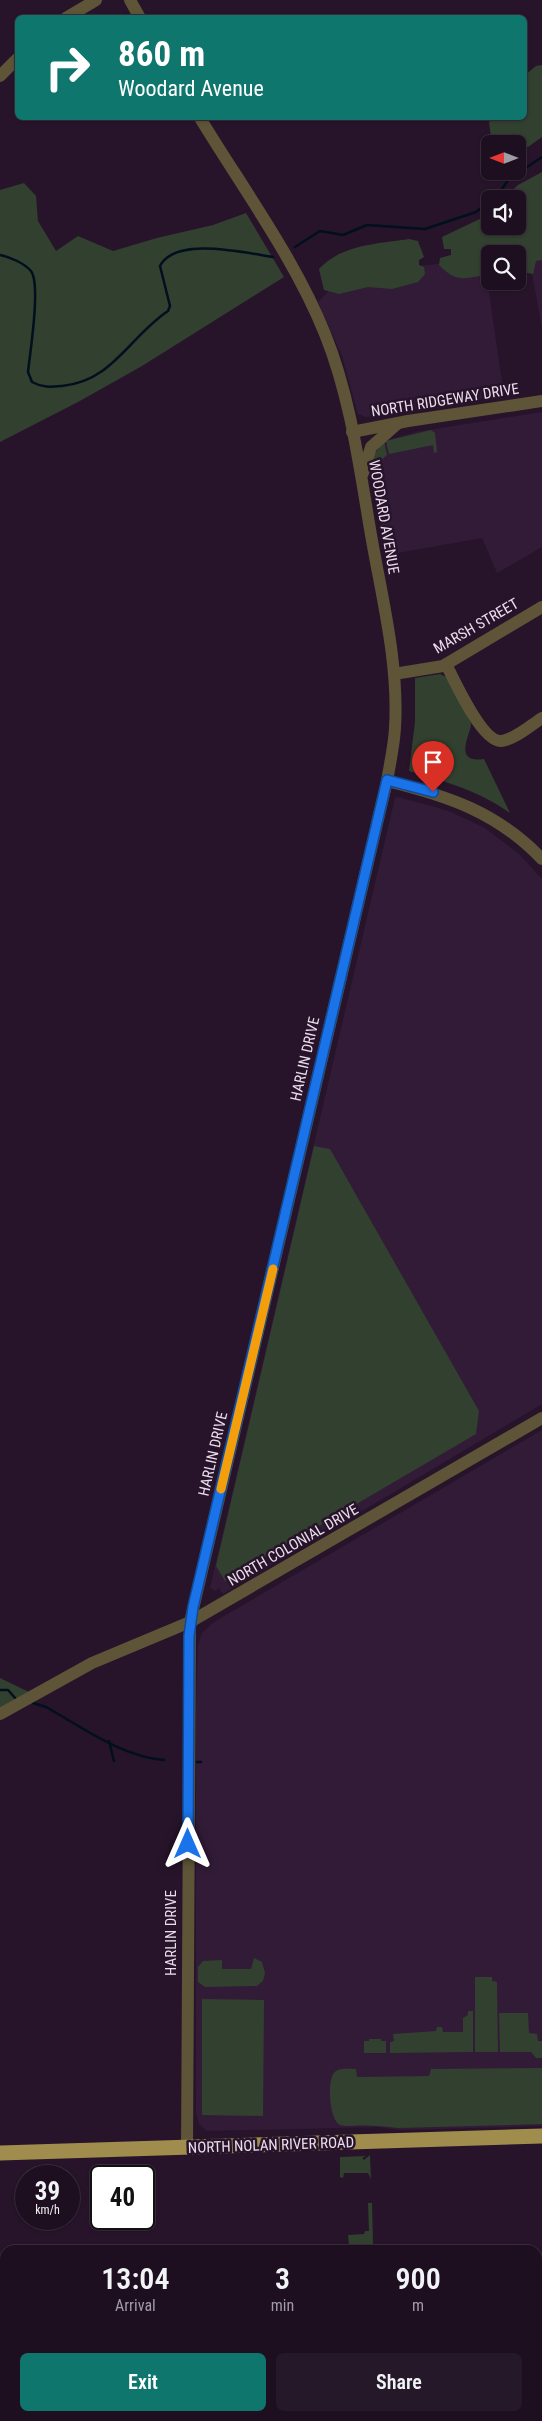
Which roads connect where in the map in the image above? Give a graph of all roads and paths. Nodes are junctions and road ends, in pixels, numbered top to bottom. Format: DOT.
graph roads {
  1 [pos="96,0"];
  2 [pos="130,0"];
  3 [pos="71,15"];
  4 [pos="138,15"];
  5 [pos="15,61"];
  6 [pos="0,76"];
  7 [pos="201,120"];
  8 [pos="542,401"];
  9 [pos="400,422"];
  10 [pos="352,432"];
  11 [pos="362,480"];
  12 [pos="542,607"];
  13 [pos="446,664"];
  14 [pos="394,674"];
  15 [pos="542,718"];
  16 [pos="387,780"];
  17 [pos="540,851"];
  18 [pos="542,1418"];
  19 [pos="190,1622"];
  20 [pos="0,1714"];
  21 [pos="542,2136"];
  22 [pos="187,2148"];
  23 [pos="0,2153"];
  1 -- 3 [label="street"];
  2 -- 4 [label="street"];
  5 -- 6 [label="street"];
  7 -- 10 [label="street, WOODARD AVENUE"];
  8 -- 9 [label="street, NORTH RIDGEWAY DRIVE"];
  9 -- 10 [label="street, NORTH RIDGEWAY DRIVE"];
  9 -- 11 [label="street"];
  10 -- 11 [label="street, WOODARD AVENUE"];
  11 -- 14 [label="street, WOODARD AVENUE"];
  12 -- 13 [label="street, MARSH STREET"];
  13 -- 14 [label="street, MARSH STREET"];
  13 -- 15 [label="street"];
  14 -- 16 [label="street, WOODARD AVENUE"];
  16 -- 17 [label="street"];
  16 -- 19 [label="street, HARLIN DRIVE"];
  18 -- 19 [label="street, NORTH COLONIAL DRIVE"];
  19 -- 20 [label="street, NORTH COLONIAL DRIVE"];
  19 -- 22 [label="street, HARLIN DRIVE"];
  21 -- 22 [label="main road, NORTH NOLAN RIVER ROAD"];
  22 -- 23 [label="main road, NORTH NOLAN RIVER ROAD"];
}
